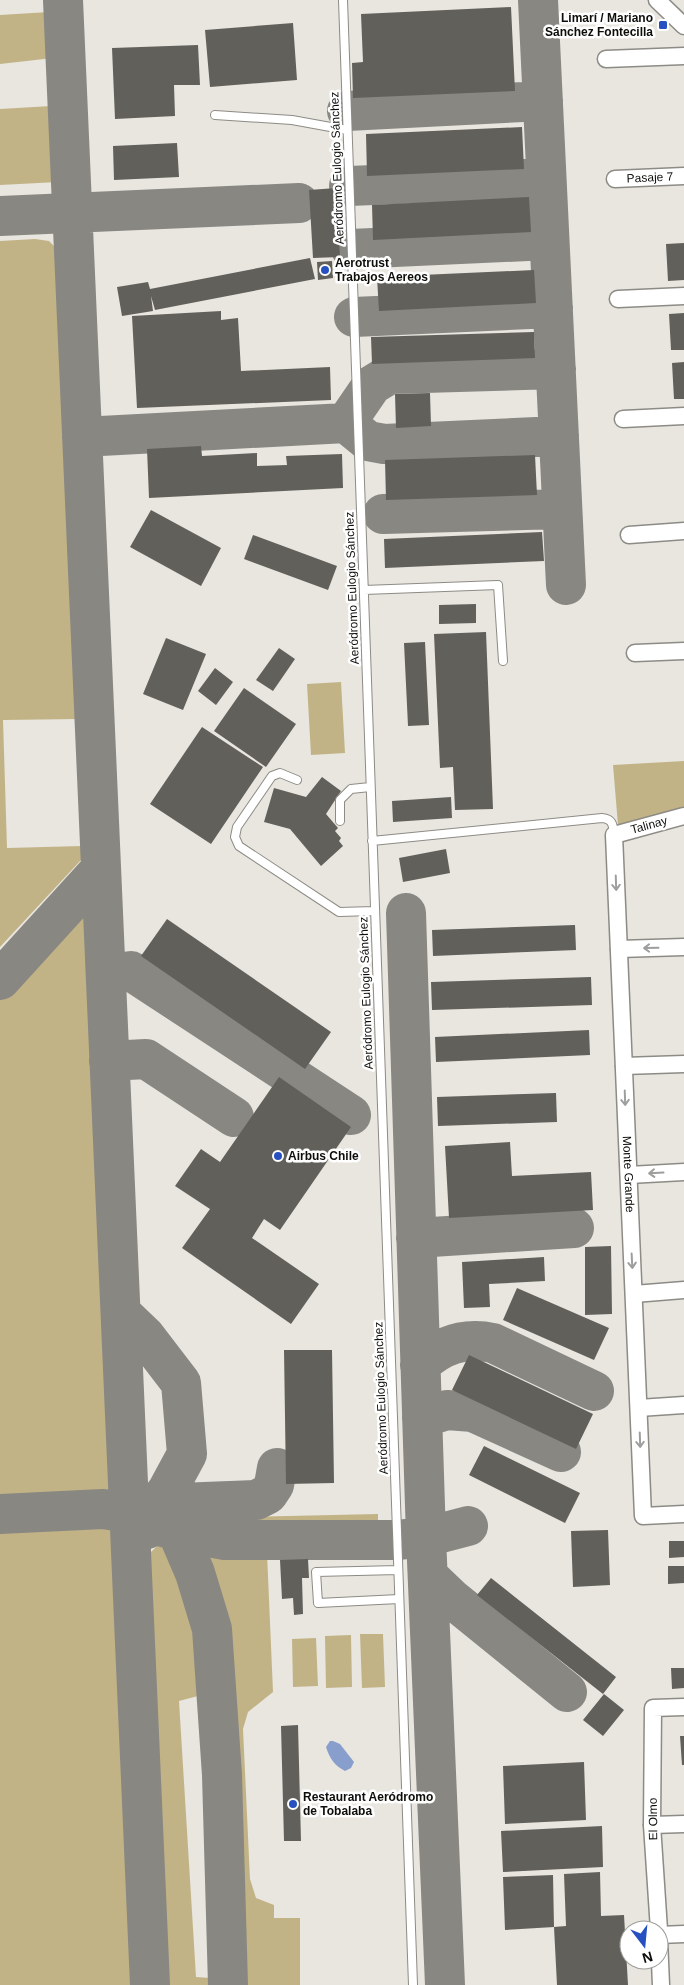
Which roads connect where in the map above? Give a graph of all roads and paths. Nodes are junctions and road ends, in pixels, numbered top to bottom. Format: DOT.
graph roads {
  1 [pos="343,0"];
  2 [pos="657,0"];
  3 [pos="684,26"];
  4 [pos="684,56"];
  5 [pos="606,59"];
  6 [pos="215,115"];
  7 [pos="347,130"];
  8 [pos="684,176"];
  9 [pos="615,179"];
  10 [pos="684,296"];
  11 [pos="618,299"];
  12 [pos="684,416"];
  13 [pos="623,418"];
  14 [pos="684,531"];
  15 [pos="629,535"];
  16 [pos="364,590"];
  17 [pos="684,651"];
  18 [pos="635,653"];
  19 [pos="503,662"];
  20 [pos="297,780"];
  21 [pos="370,787"];
  22 [pos="684,816"];
  23 [pos="340,821"];
  24 [pos="614,835"];
  25 [pos="372,841"];
  26 [pos="374,911"];
  27 [pos="684,947"];
  28 [pos="619,949"];
  29 [pos="684,1064"];
  30 [pos="624,1066"];
  31 [pos="684,1172"];
  32 [pos="629,1175"];
  33 [pos="684,1290"];
  34 [pos="634,1294"];
  35 [pos="684,1405"];
  36 [pos="639,1408"];
  37 [pos="684,1514"];
  38 [pos="398,1570"];
  39 [pos="399,1599"];
  40 [pos="684,1707"];
  41 [pos="684,1824"];
  42 [pos="652,1825"];
  43 [pos="657,1920"];
  44 [pos="684,1934"];
  45 [pos="669,1935"];
  46 [pos="660,1970"];
  47 [pos="412,1985"];
  48 [pos="661,1985"];
  1 -- 7 [label="lane, Aeródromo Eulogio Sánchez"];
  2 -- 3 [label="street"];
  4 -- 5 [label="street"];
  6 -- 7 [label="lane"];
  7 -- 16 [label="lane, Aeródromo Eulogio Sánchez"];
  8 -- 9 [label="street, Pasaje 7"];
  10 -- 11 [label="street"];
  12 -- 13 [label="street"];
  14 -- 15 [label="street"];
  16 -- 19 [label="lane"];
  16 -- 21 [label="lane, Aeródromo Eulogio Sánchez"];
  17 -- 18 [label="street"];
  20 -- 26 [label="lane"];
  21 -- 23 [label="lane"];
  21 -- 25 [label="lane, Aeródromo Eulogio Sánchez"];
  22 -- 24 [label="street, Talinay"];
  24 -- 25 [label="lane"];
  24 -- 28 [label="street, Monte Grande, one-way"];
  25 -- 26 [label="lane, Aeródromo Eulogio Sánchez"];
  26 -- 38 [label="lane, Aeródromo Eulogio Sánchez"];
  27 -- 28 [label="street, one-way"];
  28 -- 30 [label="street, Monte Grande"];
  29 -- 30 [label="street"];
  30 -- 32 [label="street, Monte Grande, one-way"];
  31 -- 32 [label="street, one-way"];
  32 -- 34 [label="street, Monte Grande, one-way"];
  33 -- 34 [label="street"];
  34 -- 36 [label="street, Monte Grande"];
  35 -- 36 [label="street"];
  36 -- 37 [label="street, Monte Grande, one-way"];
  38 -- 39 [label="lane, Aeródromo Eulogio Sánchez"];
  38 -- 39 [label="lane"];
  39 -- 47 [label="lane, Aeródromo Eulogio Sánchez"];
  40 -- 42 [label="street, El Olmo"];
  41 -- 42 [label="street"];
  42 -- 43 [label="street, El Olmo"];
  44 -- 45 [label="street"];
  46 -- 48 [label="street"];
}
